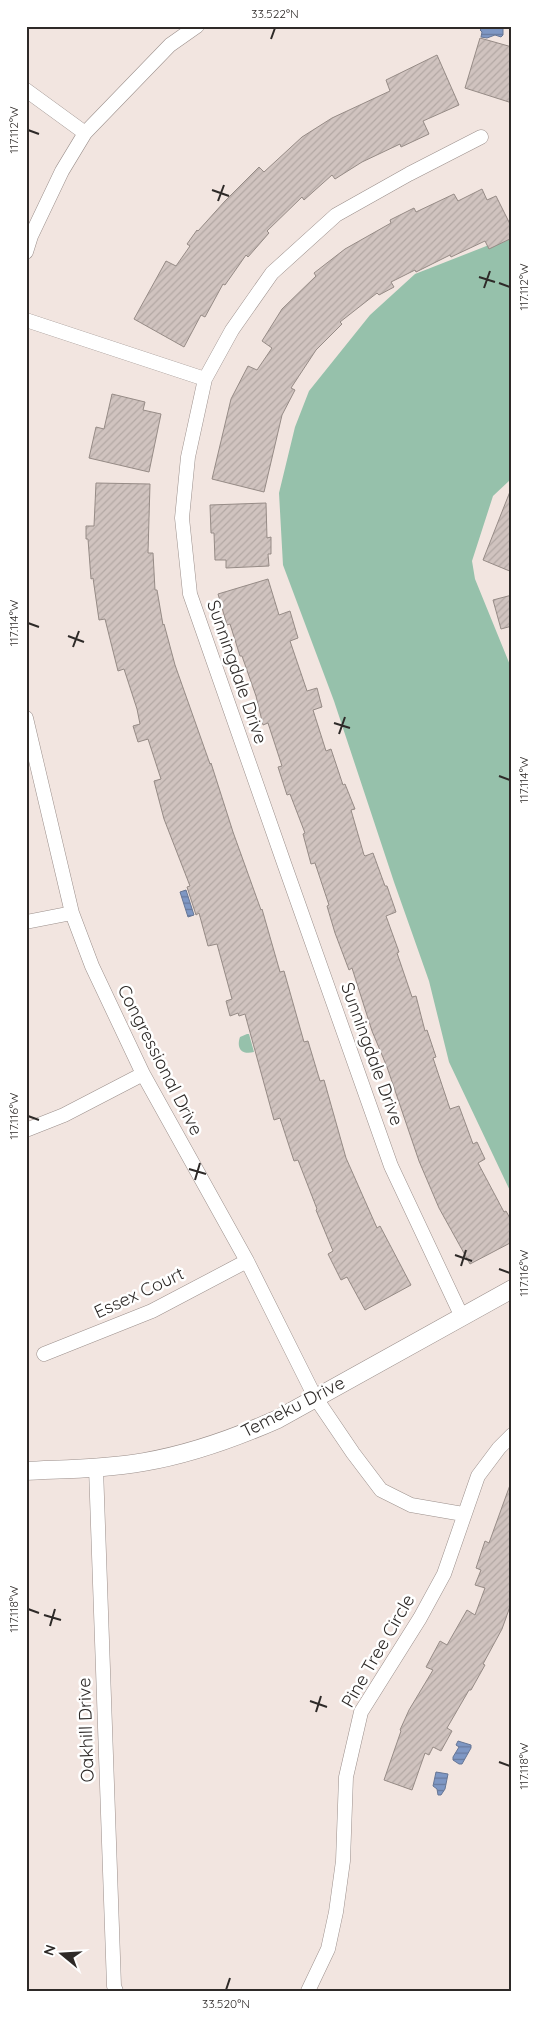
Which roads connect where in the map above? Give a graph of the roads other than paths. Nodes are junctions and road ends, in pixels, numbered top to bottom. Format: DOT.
graph roads {
  1 [pos="197,26"];
  2 [pos="26,90"];
  3 [pos="85,133"];
  4 [pos="481,137"];
  5 [pos="26,252"];
  6 [pos="26,320"];
  7 [pos="205,379"];
  8 [pos="27,723"];
  9 [pos="72,913"];
  10 [pos="26,922"];
  11 [pos="143,1074"];
  12 [pos="26,1130"];
  13 [pos="247,1261"];
  14 [pos="512,1289"];
  15 [pos="462,1317"];
  16 [pos="44,1354"];
  17 [pos="316,1397"];
  18 [pos="512,1435"];
  19 [pos="96,1468"];
  20 [pos="26,1471"];
  21 [pos="463,1514"];
  22 [pos="116,1991"];
  23 [pos="308,1991"];
  1 -- 3 [label="street"];
  2 -- 3 [label="street"];
  3 -- 5 [label="street"];
  4 -- 7 [label="street, Sunningdale Drive"];
  6 -- 7 [label="street"];
  7 -- 15 [label="street, Sunningdale Drive"];
  8 -- 9 [label="street, Congressional Drive"];
  9 -- 10 [label="street"];
  9 -- 11 [label="street, Congressional Drive"];
  11 -- 12 [label="street"];
  11 -- 13 [label="street, Congressional Drive"];
  13 -- 16 [label="street, Essex Court"];
  13 -- 17 [label="street, Congressional Drive"];
  14 -- 15 [label="street, Temeku Drive"];
  15 -- 17 [label="street, Temeku Drive"];
  17 -- 19 [label="street, Temeku Drive"];
  17 -- 21 [label="street, Congressional Drive"];
  18 -- 21 [label="street, Pine Tree Circle"];
  19 -- 20 [label="street, Temeku Drive"];
  19 -- 22 [label="street, Oakhill Drive"];
  21 -- 23 [label="street, Pine Tree Circle"];
}
